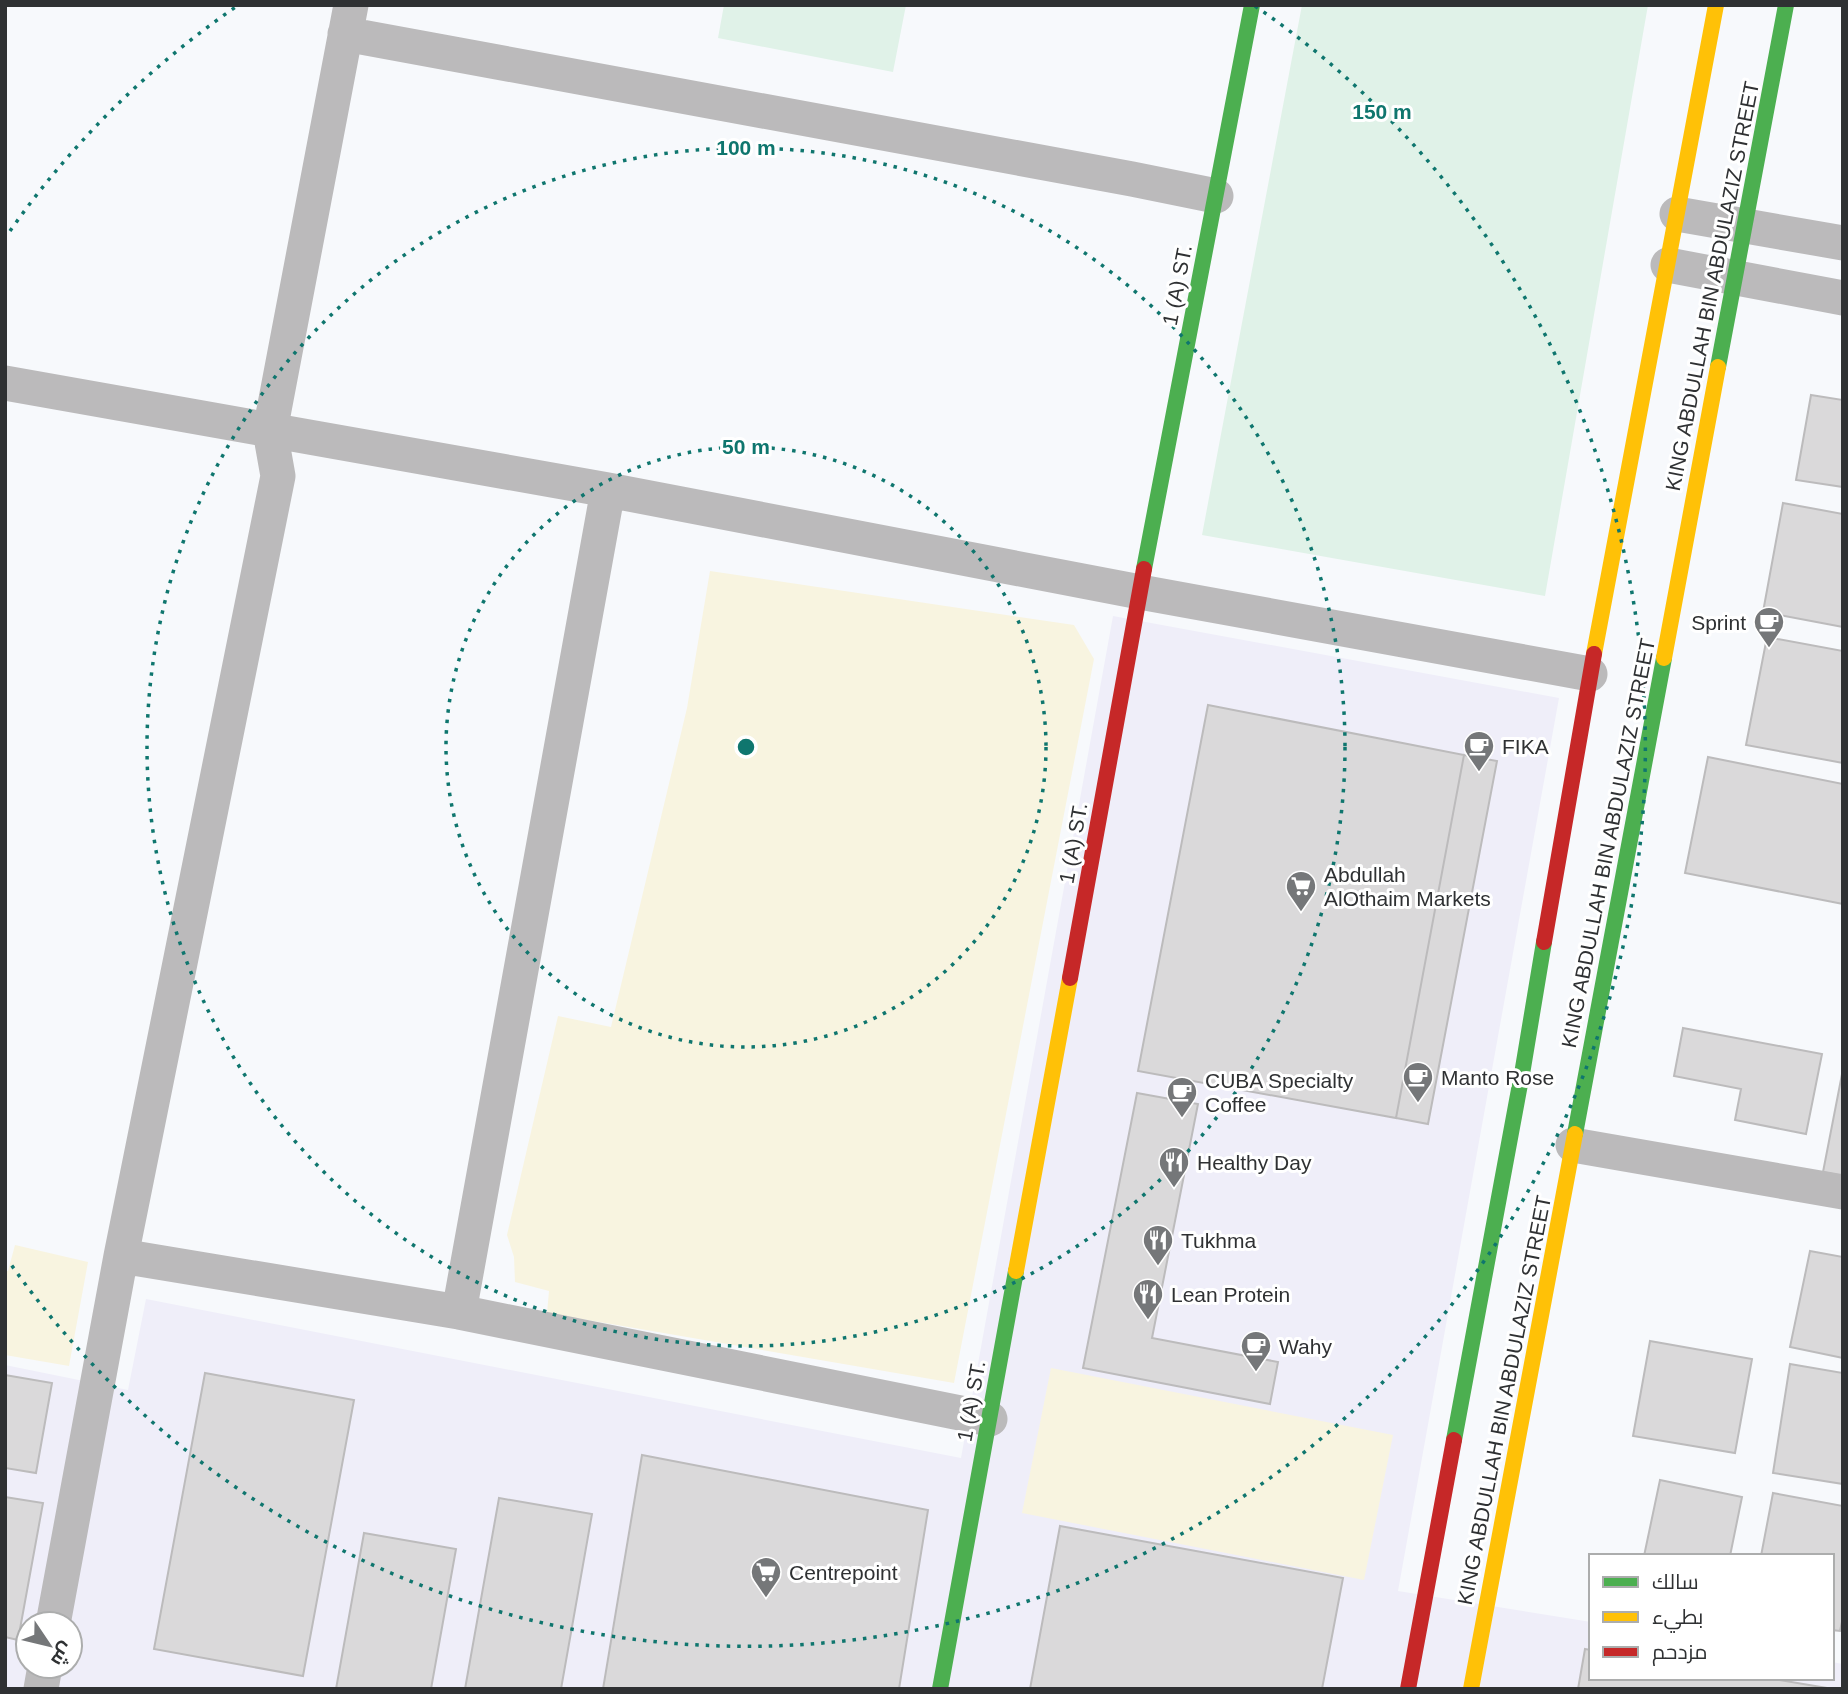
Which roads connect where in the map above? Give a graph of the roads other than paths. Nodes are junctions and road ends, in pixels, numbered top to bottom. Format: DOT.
graph roads {
  1 [pos="1252,5"];
  2 [pos="1716,5"];
  3 [pos="1786,5"];
  4 [pos="348,19"];
  5 [pos="1216,196"];
  6 [pos="1677,214"];
  7 [pos="1745,225"];
  8 [pos="1843,243"];
  9 [pos="1668,265"];
  10 [pos="1736,278"];
  11 [pos="1843,298"];
  12 [pos="5,383"];
  13 [pos="270,431"];
  14 [pos="608,490"];
  15 [pos="1140,592"];
  16 [pos="1590,674"];
  17 [pos="1573,1145"];
  18 [pos="1843,1192"];
  19 [pos="121,1256"];
  20 [pos="459,1312"];
  21 [pos="990,1419"];
  22 [pos="56,1610"];
  23 [pos="940,1689"];
  24 [pos="1408,1689"];
  25 [pos="1471,1689"];
  1 -- 5 [label="main road, 1 (A) ST."];
  2 -- 6 [label="main road, KING ABDULLAH BIN ABDULAZIZ STREET"];
  3 -- 7 [label="main road, KING ABDULLAH BIN ABDULAZIZ STREET"];
  4 -- 5 [label="street"];
  4 -- 13 [label="street"];
  5 -- 15 [label="main road, 1 (A) ST."];
  6 -- 7 [label="street"];
  6 -- 9 [label="main road, KING ABDULLAH BIN ABDULAZIZ STREET"];
  7 -- 8 [label="street"];
  7 -- 10 [label="main road, KING ABDULLAH BIN ABDULAZIZ STREET"];
  9 -- 10 [label="street"];
  9 -- 16 [label="main road, KING ABDULLAH BIN ABDULAZIZ STREET"];
  10 -- 11 [label="street"];
  10 -- 17 [label="main road, KING ABDULLAH BIN ABDULAZIZ STREET"];
  12 -- 13 [label="street"];
  13 -- 14 [label="street"];
  13 -- 19 [label="street"];
  14 -- 15 [label="street"];
  14 -- 20 [label="street"];
  15 -- 16 [label="street"];
  15 -- 21 [label="main road, 1 (A) ST."];
  16 -- 24 [label="main road, KING ABDULLAH BIN ABDULAZIZ STREET"];
  17 -- 18 [label="street"];
  17 -- 25 [label="main road, KING ABDULLAH BIN ABDULAZIZ STREET"];
  19 -- 20 [label="street"];
  19 -- 22 [label="street"];
  20 -- 21 [label="street"];
  21 -- 23 [label="main road, 1 (A) ST."];
}
